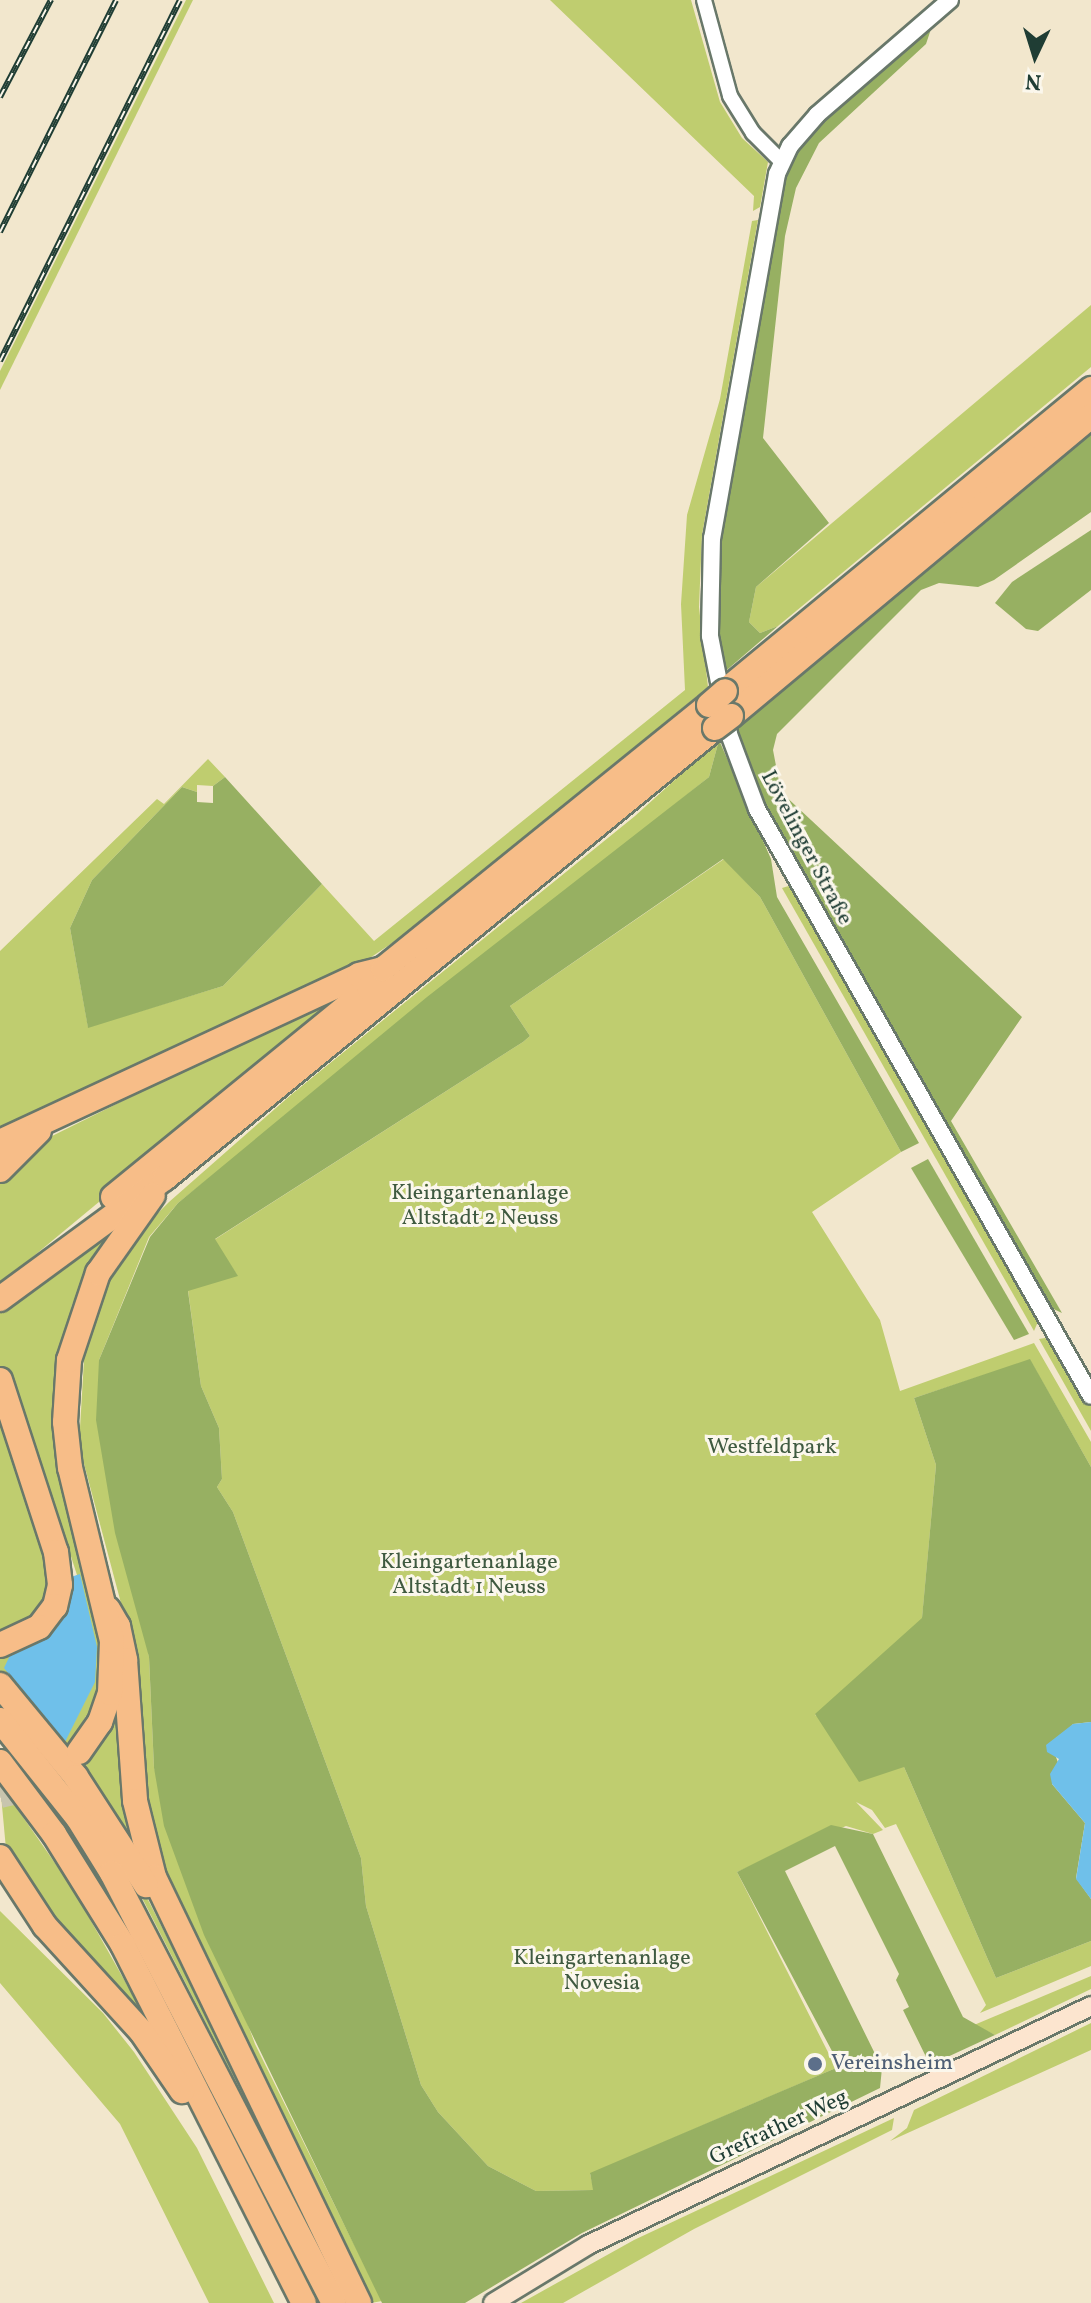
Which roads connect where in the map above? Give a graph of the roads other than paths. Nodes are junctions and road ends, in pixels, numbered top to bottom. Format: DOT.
graph roads {
  1 [pos="704,0"];
  2 [pos="950,0"];
  3 [pos="782,162"];
  4 [pos="1091,389"];
  5 [pos="1091,416"];
  6 [pos="720,710"];
  7 [pos="383,969"];
  8 [pos="46,1124"];
  9 [pos="0,1142"];
  10 [pos="0,1170"];
  11 [pos="165,1178"];
  12 [pos="36,1269"];
  13 [pos="0,1299"];
  14 [pos="0,1380"];
  15 [pos="1091,1396"];
  16 [pos="108,1609"];
  17 [pos="0,1645"];
  18 [pos="0,1685"];
  19 [pos="0,1720"];
  20 [pos="79,1752"];
  21 [pos="0,1762"];
  22 [pos="0,1857"];
  23 [pos="0,1895"];
  24 [pos="1091,2006"];
  25 [pos="242,2064"];
  26 [pos="192,2107"];
  27 [pos="265,2225"];
  28 [pos="304,2303"];
  29 [pos="334,2303"];
  30 [pos="359,2303"];
  31 [pos="493,2303"];
  1 -- 3 [label="street"];
  2 -- 3 [label="street, Lövelinger Straße"];
  3 -- 15 [label="street, Lövelinger Straße"];
  4 -- 6 [label="highway"];
  5 -- 6 [label="highway"];
  6 -- 7 [label="highway"];
  6 -- 11 [label="highway"];
  7 -- 8 [label="highway"];
  7 -- 12 [label="highway"];
  8 -- 9 [label="highway"];
  8 -- 10 [label="highway"];
  11 -- 12 [label="highway"];
  11 -- 16 [label="highway"];
  12 -- 13 [label="highway"];
  14 -- 17 [label="highway"];
  16 -- 20 [label="highway"];
  16 -- 25 [label="highway"];
  18 -- 25 [label="highway"];
  19 -- 29 [label="highway"];
  21 -- 27 [label="highway"];
  22 -- 26 [label="highway"];
  23 -- 26 [label="highway"];
  24 -- 31 [label="main road, Grefrather Weg"];
  25 -- 30 [label="highway"];
  26 -- 27 [label="highway"];
  27 -- 28 [label="highway"];
}
